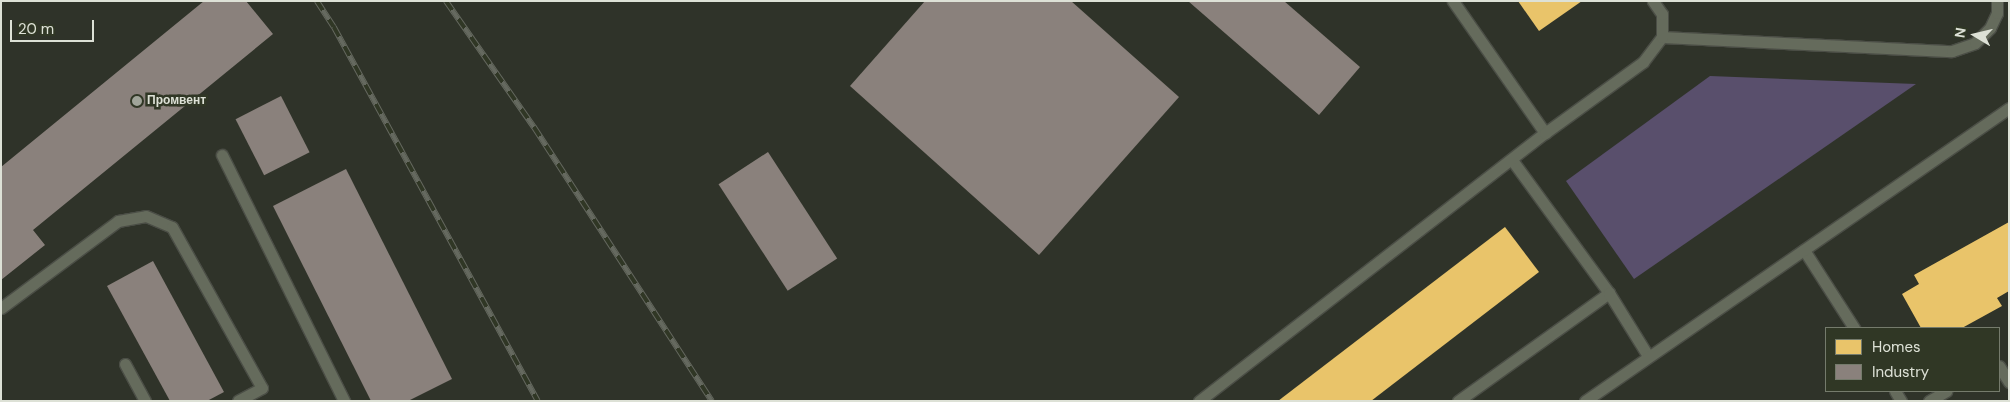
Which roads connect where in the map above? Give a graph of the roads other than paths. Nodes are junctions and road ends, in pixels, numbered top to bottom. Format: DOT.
graph roads {
  1 [pos="1453,1"];
  2 [pos="1653,1"];
  3 [pos="1997,1"];
  4 [pos="1662,37"];
  5 [pos="2009,108"];
  6 [pos="1545,133"];
  7 [pos="222,155"];
  8 [pos="1512,160"];
  9 [pos="1804,250"];
  10 [pos="1609,293"];
  11 [pos="1,308"];
  12 [pos="1853,327"];
  13 [pos="1648,356"];
  14 [pos="125,364"];
  15 [pos="2000,368"];
  16 [pos="2009,382"];
  17 [pos="1944,392"];
  18 [pos="145,401"];
  19 [pos="238,401"];
  20 [pos="344,401"];
  21 [pos="1199,401"];
  22 [pos="1458,401"];
  23 [pos="1584,401"];
  24 [pos="1929,401"];
  1 -- 6 [label="lane"];
  2 -- 4 [label="lane"];
  3 -- 4 [label="lane"];
  4 -- 6 [label="lane"];
  5 -- 9 [label="lane"];
  6 -- 8 [label="lane"];
  7 -- 20 [label="lane"];
  8 -- 10 [label="lane"];
  8 -- 21 [label="lane"];
  9 -- 12 [label="lane"];
  9 -- 13 [label="lane"];
  10 -- 13 [label="lane"];
  10 -- 22 [label="lane"];
  11 -- 19 [label="lane"];
  13 -- 23 [label="lane"];
  14 -- 18 [label="lane"];
  15 -- 16 [label="lane"];
  17 -- 24 [label="lane"];
}
